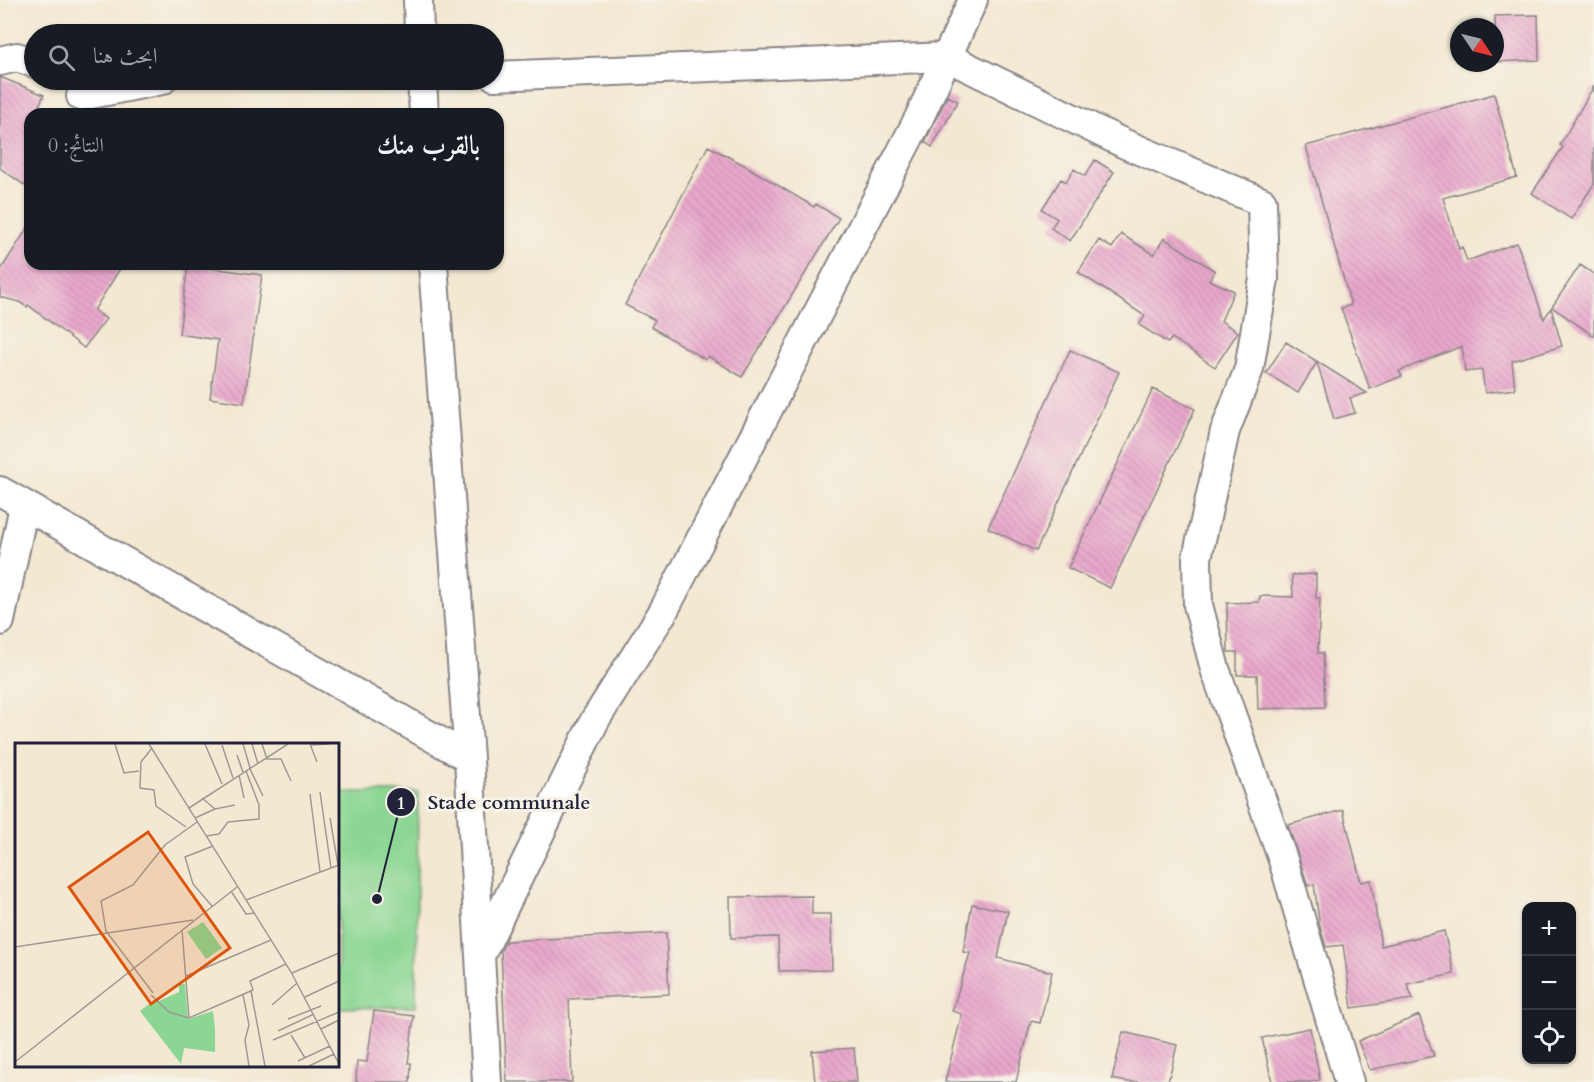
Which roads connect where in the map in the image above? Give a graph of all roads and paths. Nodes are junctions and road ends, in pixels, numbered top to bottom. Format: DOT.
graph roads {
  1 [pos="417,0"];
  2 [pos="973,0"];
  3 [pos="418,24"];
  4 [pos="946,57"];
  5 [pos="24,59"];
  6 [pos="0,62"];
  7 [pos="504,76"];
  8 [pos="111,90"];
  9 [pos="423,90"];
  10 [pos="81,96"];
  11 [pos="424,108"];
  12 [pos="433,270"];
  13 [pos="0,491"];
  14 [pos="24,506"];
  15 [pos="0,621"];
  16 [pos="469,758"];
  17 [pos="480,956"];
  18 [pos="488,1082"];
  19 [pos="1349,1082"];
  1 -- 3 [label="street"];
  2 -- 4 [label="street"];
  4 -- 7 [label="street"];
  4 -- 17 [label="street"];
  4 -- 19 [label="street"];
  5 -- 6 [label="street"];
  8 -- 10 [label="street"];
  9 -- 11 [label="street"];
  12 -- 16 [label="street"];
  13 -- 14 [label="street"];
  14 -- 15 [label="street"];
  14 -- 16 [label="street"];
  16 -- 17 [label="street"];
  17 -- 18 [label="street"];
}
